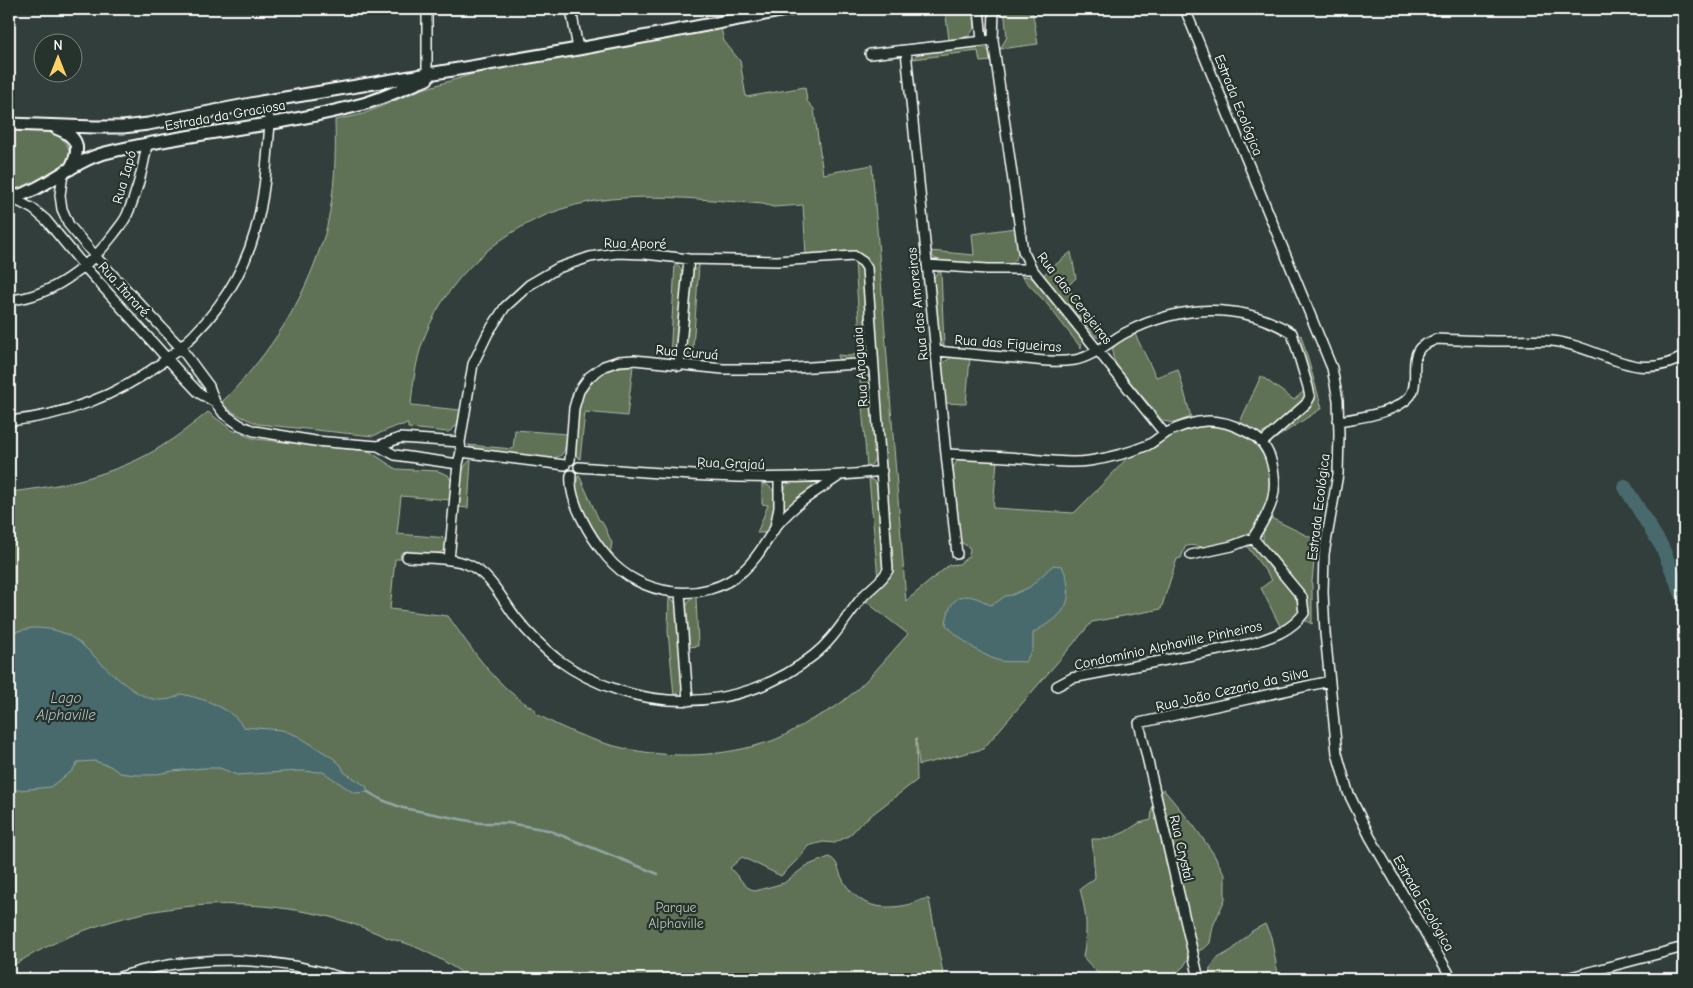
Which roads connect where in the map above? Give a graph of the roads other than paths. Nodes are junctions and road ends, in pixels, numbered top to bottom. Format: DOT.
graph roads {
  1 [pos="427,9"];
  2 [pos="571,9"];
  3 [pos="792,9"];
  4 [pos="979,9"];
  5 [pos="994,9"];
  6 [pos="1185,9"];
  7 [pos="993,40"];
  8 [pos="982,41"];
  9 [pos="578,49"];
  10 [pos="906,51"];
  11 [pos="870,54"];
  12 [pos="427,76"];
  13 [pos="261,102"];
  14 [pos="270,123"];
  15 [pos="9,124"];
  16 [pos="46,125"];
  17 [pos="147,144"];
  18 [pos="66,172"];
  19 [pos="10,198"];
  20 [pos="96,257"];
  21 [pos="689,259"];
  22 [pos="863,262"];
  23 [pos="927,265"];
  24 [pos="84,266"];
  25 [pos="1032,269"];
  26 [pos="9,300"];
  27 [pos="180,347"];
  28 [pos="1098,350"];
  29 [pos="935,351"];
  30 [pos="1684,356"];
  31 [pos="168,358"];
  32 [pos="873,363"];
  33 [pos="679,366"];
  34 [pos="214,402"];
  35 [pos="9,421"];
  36 [pos="1338,421"];
  37 [pos="1165,434"];
  38 [pos="460,442"];
  39 [pos="1263,442"];
  40 [pos="378,446"];
  41 [pos="461,452"];
  42 [pos="946,454"];
  43 [pos="567,462"];
  44 [pos="458,464"];
  45 [pos="579,467"];
  46 [pos="882,470"];
  47 [pos="571,475"];
  48 [pos="839,476"];
  49 [pos="779,478"];
  50 [pos="775,527"];
  51 [pos="1253,538"];
  52 [pos="957,554"];
  53 [pos="1191,555"];
  54 [pos="406,557"];
  55 [pos="449,560"];
  56 [pos="680,593"];
  57 [pos="1330,681"];
  58 [pos="1057,686"];
  59 [pos="688,701"];
  60 [pos="1139,723"];
  61 [pos="1684,947"];
  62 [pos="307,970"];
  63 [pos="114,979"];
  64 [pos="305,979"];
  65 [pos="346,979"];
  66 [pos="1199,979"];
  67 [pos="1452,979"];
  68 [pos="1563,979"];
  1 -- 12 [label="street"];
  2 -- 9 [label="street"];
  3 -- 9 [label="main road, Estrada da Graciosa"];
  4 -- 8 [label="street"];
  5 -- 7 [label="street"];
  6 -- 36 [label="street, Estrada Ecológica"];
  7 -- 8 [label="street"];
  7 -- 25 [label="street, Rua das Cerejeiras"];
  8 -- 10 [label="street"];
  9 -- 12 [label="main road, Estrada da Graciosa"];
  10 -- 11 [label="street"];
  10 -- 23 [label="street, Rua das Amoreiras"];
  12 -- 13 [label="main road, Estrada da Graciosa"];
  12 -- 14 [label="main road, Estrada da Graciosa"];
  13 -- 14 [label="street"];
  13 -- 16 [label="main road, Estrada da Graciosa"];
  14 -- 17 [label="main road, Estrada da Graciosa"];
  14 -- 27 [label="street"];
  15 -- 16 [label="main road, Estrada da Graciosa"];
  16 -- 18 [label="main road"];
  17 -- 18 [label="main road, Estrada da Graciosa"];
  17 -- 20 [label="street, Rua Iapó"];
  18 -- 19 [label="main road, Estrada da Graciosa"];
  18 -- 20 [label="street, Rua Itararé"];
  19 -- 24 [label="street, Rua Itararé"];
  20 -- 24 [label="street, Rua Iapó"];
  20 -- 27 [label="street, Rua Itararé"];
  21 -- 22 [label="street, Rua Aporé"];
  21 -- 33 [label="street"];
  21 -- 38 [label="street, Rua Aporé"];
  22 -- 32 [label="street, Rua Araguaia"];
  23 -- 25 [label="street"];
  23 -- 29 [label="street, Rua das Amoreiras"];
  24 -- 26 [label="street, Rua Iapó"];
  24 -- 31 [label="street, Rua Itararé"];
  25 -- 28 [label="street, Rua das Cerejeiras"];
  27 -- 31 [label="street"];
  27 -- 34 [label="street, Rua Itararé"];
  28 -- 29 [label="street, Rua das Figueiras"];
  28 -- 37 [label="street, Rua das Cerejeiras"];
  28 -- 39 [label="street, Rua das Figueiras"];
  29 -- 42 [label="street, Rua das Amoreiras"];
  30 -- 36 [label="street"];
  31 -- 34 [label="street, Rua Itararé"];
  31 -- 35 [label="street"];
  32 -- 33 [label="street, Rua Curuá"];
  32 -- 46 [label="street, Rua Araguaia"];
  33 -- 43 [label="street, Rua Curuá"];
  34 -- 40 [label="street, Rua Itararé"];
  36 -- 57 [label="street, Estrada Ecológica"];
  37 -- 39 [label="street"];
  37 -- 42 [label="street"];
  38 -- 40 [label="street"];
  38 -- 41 [label="street, Rua Aporé"];
  39 -- 51 [label="street"];
  40 -- 44 [label="street"];
  41 -- 43 [label="street"];
  41 -- 44 [label="street, Rua Aporé"];
  42 -- 52 [label="street, Rua das Amoreiras"];
  43 -- 45 [label="street"];
  43 -- 47 [label="street"];
  44 -- 55 [label="street, Rua Aporé"];
  45 -- 47 [label="street"];
  45 -- 49 [label="street, Rua Grajaú"];
  46 -- 48 [label="street, Rua Grajaú"];
  46 -- 59 [label="street, Rua Araguaia"];
  47 -- 56 [label="street"];
  48 -- 49 [label="street, Rua Grajaú"];
  48 -- 50 [label="street"];
  49 -- 50 [label="street"];
  50 -- 56 [label="street"];
  51 -- 53 [label="street"];
  51 -- 58 [label="street, Condomínio Alphaville Pinheiros"];
  54 -- 55 [label="street, Rua Araguaia"];
  55 -- 59 [label="street, Rua Araguaia"];
  56 -- 59 [label="street"];
  57 -- 60 [label="street, Rua João Cezario da Silva"];
  57 -- 67 [label="street, Estrada Ecológica"];
  60 -- 66 [label="street, Rua Crystal"];
  61 -- 68 [label="street"];
  62 -- 63 [label="street"];
  62 -- 64 [label="street"];
  62 -- 65 [label="street"];
}
